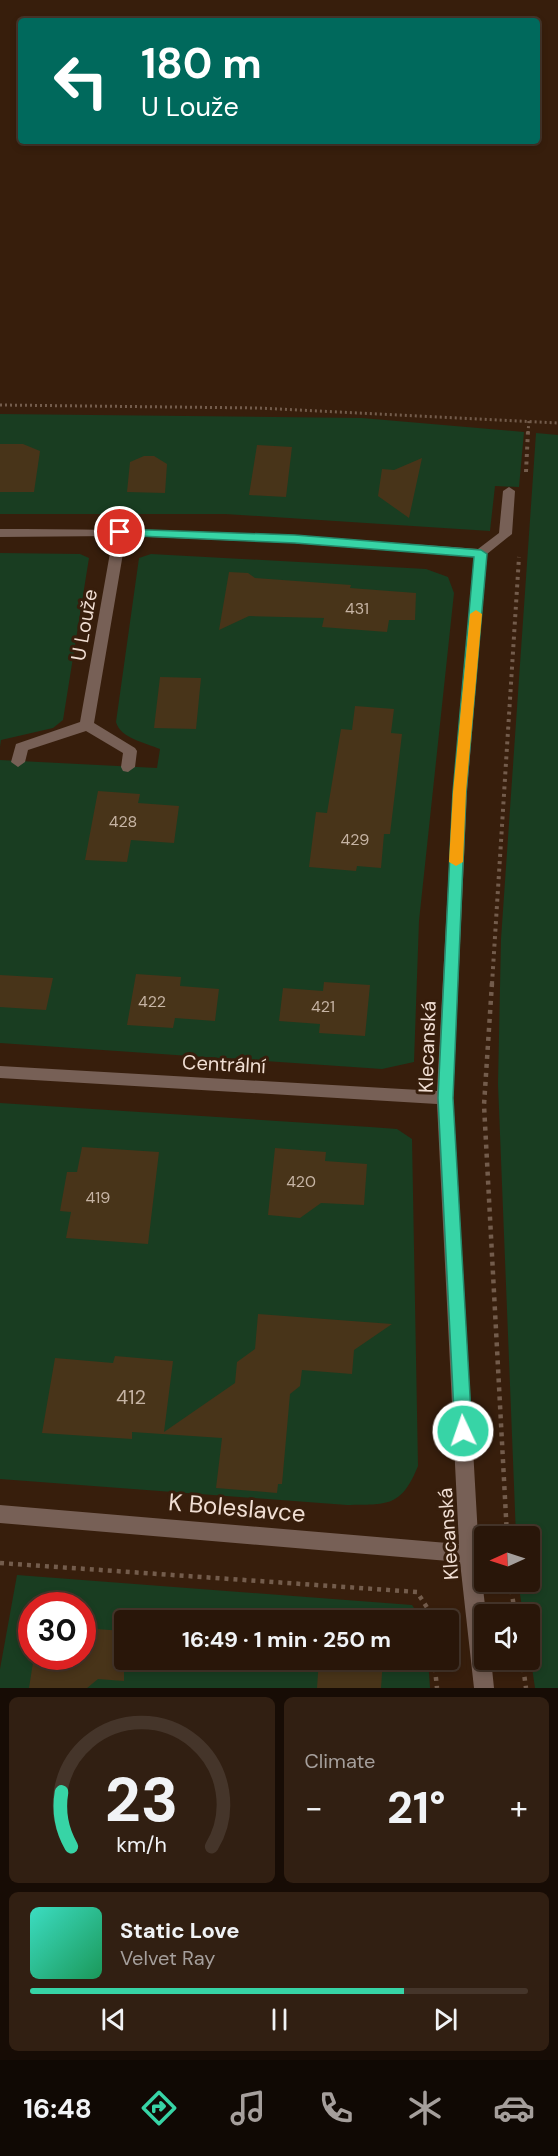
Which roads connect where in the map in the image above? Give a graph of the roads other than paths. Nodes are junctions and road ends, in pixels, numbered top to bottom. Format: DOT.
graph roads {
  1 [pos="509,491"];
  2 [pos="0,532"];
  3 [pos="120,532"];
  4 [pos="481,554"];
  5 [pos="87,725"];
  6 [pos="18,762"];
  7 [pos="128,767"];
  8 [pos="0,1072"];
  9 [pos="445,1098"];
  10 [pos="0,1514"];
  11 [pos="470,1554"];
  12 [pos="484,1688"];
  1 -- 4 [label="street"];
  2 -- 3 [label="street"];
  3 -- 4 [label="street"];
  3 -- 5 [label="street, U Louže"];
  4 -- 9 [label="street, Klecanská"];
  5 -- 6 [label="street"];
  5 -- 7 [label="street"];
  8 -- 9 [label="street, Centrální"];
  9 -- 11 [label="street, Klecanská"];
  10 -- 11 [label="street, K Boleslavce"];
  11 -- 12 [label="street, Klecanská"];
}
